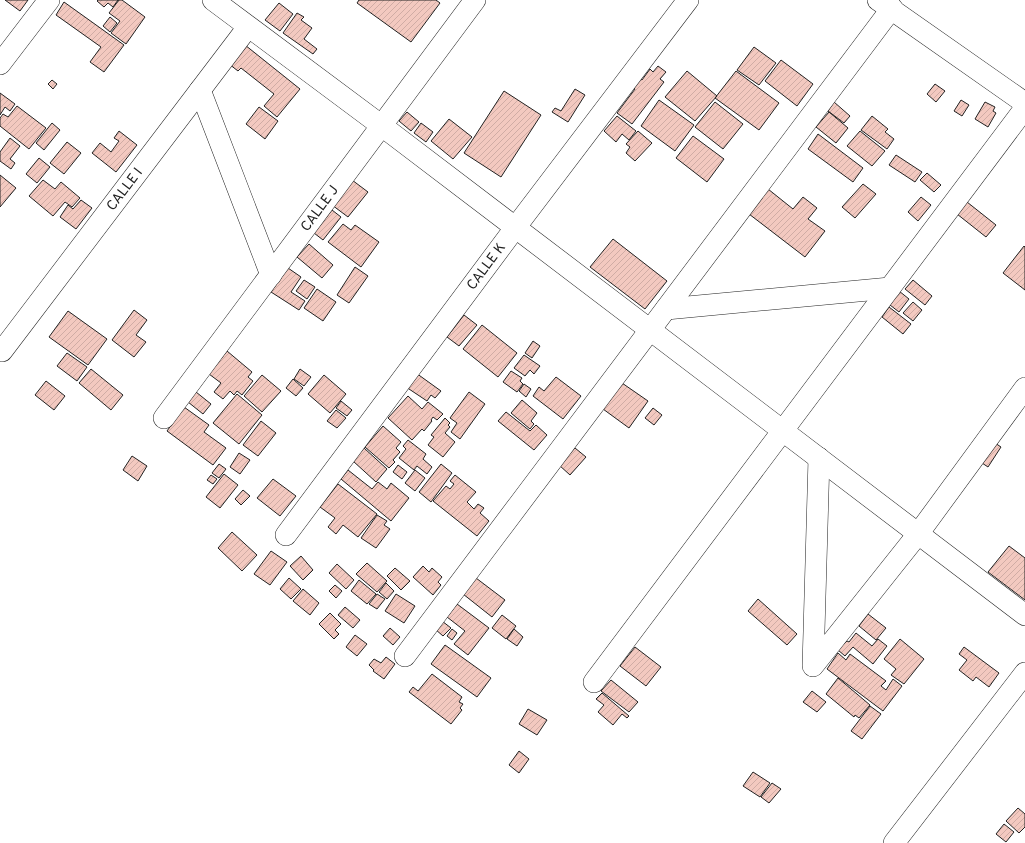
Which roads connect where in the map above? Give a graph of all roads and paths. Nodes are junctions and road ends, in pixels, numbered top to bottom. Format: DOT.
graph roads {
  1 [pos="49,0"];
  2 [pos="213,0"];
  3 [pos="475,0"];
  4 [pos="688,0"];
  5 [pos="885,4"];
  6 [pos="248,27"];
  7 [pos="0,64"];
  8 [pos="200,90"];
  9 [pos="1025,103"];
  10 [pos="1025,108"];
  11 [pos="382,126"];
  12 [pos="515,228"];
  13 [pos="271,275"];
  14 [pos="890,288"];
  15 [pos="666,309"];
  16 [pos="650,330"];
  17 [pos="2,351"];
  18 [pos="1025,388"];
  19 [pos="164,418"];
  20 [pos="783,431"];
  21 [pos="819,458"];
  22 [pos="918,534"];
  23 [pos="286,535"];
  24 [pos="1025,615"];
  25 [pos="405,656"];
  26 [pos="1025,673"];
  27 [pos="594,682"];
  28 [pos="894,843"];
  1 -- 7 [label="street"];
  2 -- 6 [label="street"];
  3 -- 11 [label="street, CALLE J"];
  4 -- 12 [label="street, CALLE K"];
  5 -- 9 [label="street"];
  5 -- 15 [label="street"];
  6 -- 8 [label="street, CALLE I"];
  6 -- 11 [label="street"];
  8 -- 13 [label="street"];
  8 -- 17 [label="street, CALLE I"];
  10 -- 14 [label="street"];
  11 -- 12 [label="street"];
  11 -- 13 [label="street, CALLE J"];
  12 -- 16 [label="street"];
  12 -- 23 [label="street, CALLE K"];
  13 -- 19 [label="street, CALLE J"];
  14 -- 15 [label="street"];
  14 -- 20 [label="street"];
  15 -- 16 [label="street"];
  16 -- 20 [label="street"];
  16 -- 25 [label="street"];
  18 -- 22 [label="street"];
  20 -- 21 [label="street"];
  20 -- 27 [label="street"];
  21 -- 22 [label="street"];
  21 -- 22 [label="street"];
  22 -- 24 [label="street"];
  26 -- 28 [label="street"];
}
